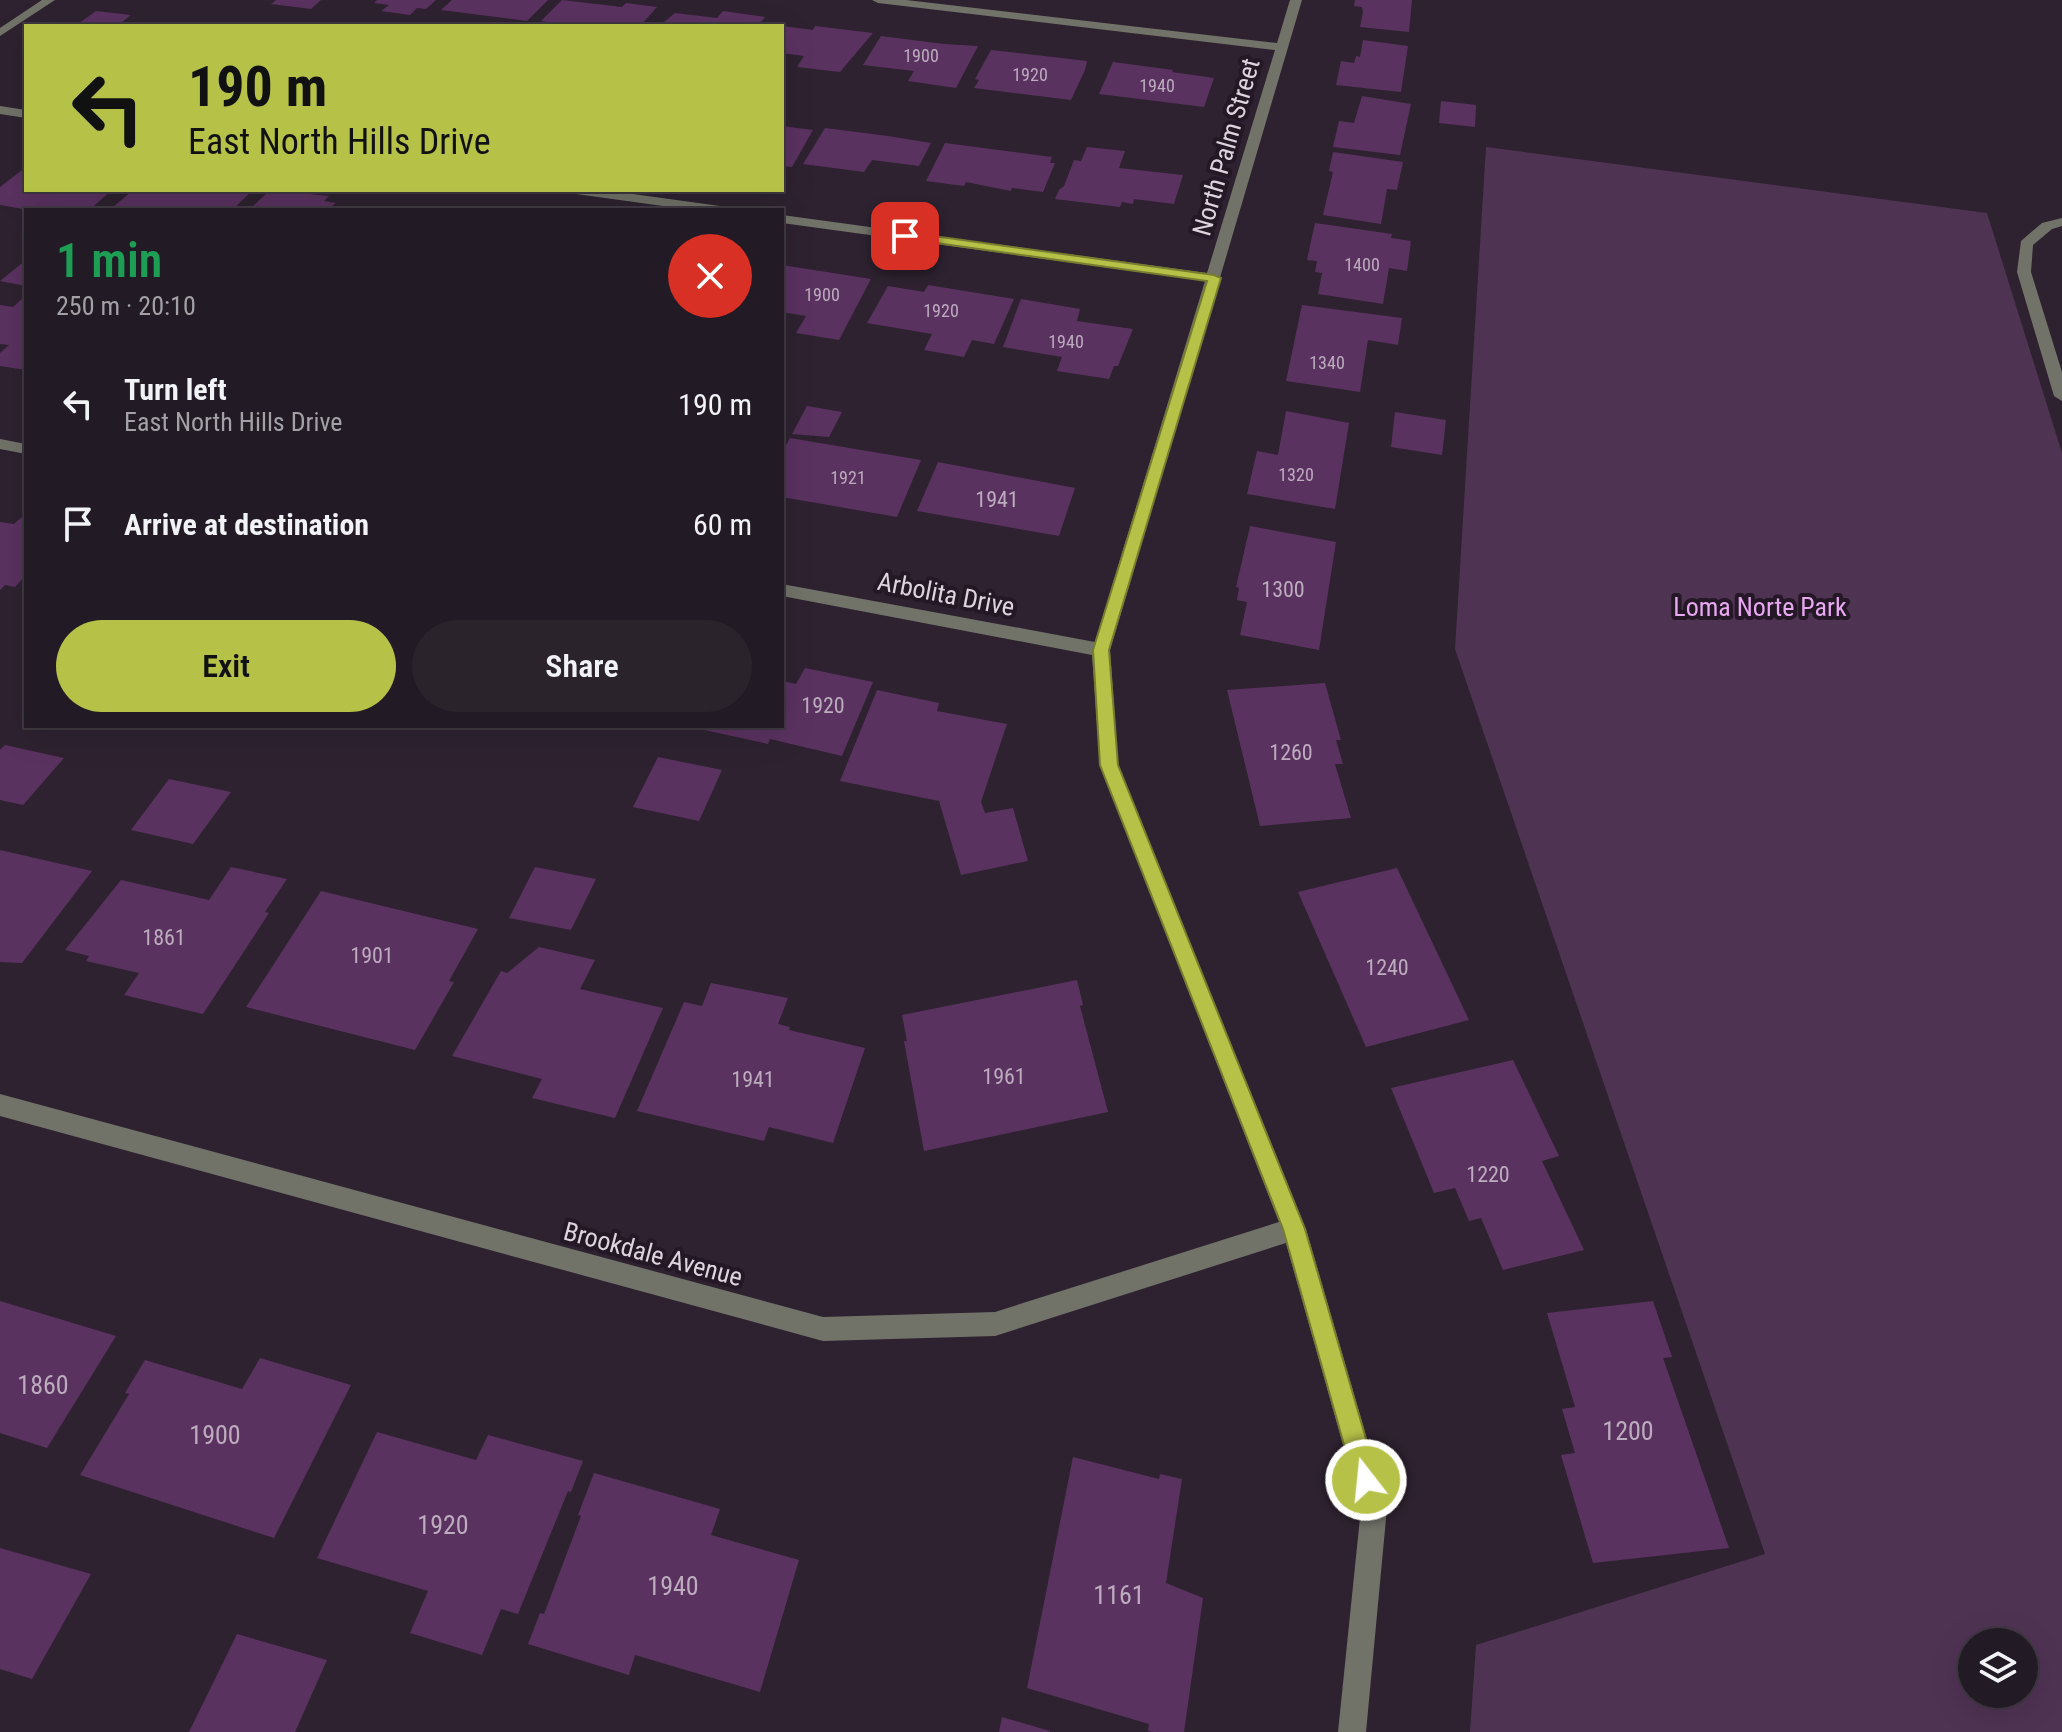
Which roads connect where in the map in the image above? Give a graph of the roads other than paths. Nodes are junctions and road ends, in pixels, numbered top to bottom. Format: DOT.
graph roads {
  1 [pos="49,0"];
  2 [pos="878,0"];
  3 [pos="1296,0"];
  4 [pos="0,33"];
  5 [pos="1282,47"];
  6 [pos="0,110"];
  7 [pos="24,114"];
  8 [pos="590,192"];
  9 [pos="706,208"];
  10 [pos="784,219"];
  11 [pos="2062,222"];
  12 [pos="1214,278"];
  13 [pos="2062,396"];
  14 [pos="0,444"];
  15 [pos="24,449"];
  16 [pos="784,590"];
  17 [pos="1101,650"];
  18 [pos="0,1105"];
  19 [pos="1294,1229"];
  20 [pos="1352,1732"];
  1 -- 4 [label="street"];
  2 -- 5 [label="street"];
  3 -- 5 [label="street, North Palm Street"];
  5 -- 12 [label="street, North Palm Street"];
  6 -- 7 [label="street"];
  8 -- 9 [label="street"];
  10 -- 12 [label="street"];
  11 -- 13 [label="street"];
  12 -- 17 [label="street, North Palm Street"];
  14 -- 15 [label="street"];
  16 -- 17 [label="street, Arbolita Drive"];
  17 -- 19 [label="street, North Palm Street"];
  18 -- 19 [label="street, Brookdale Avenue"];
  19 -- 20 [label="street, North Palm Street"];
}
